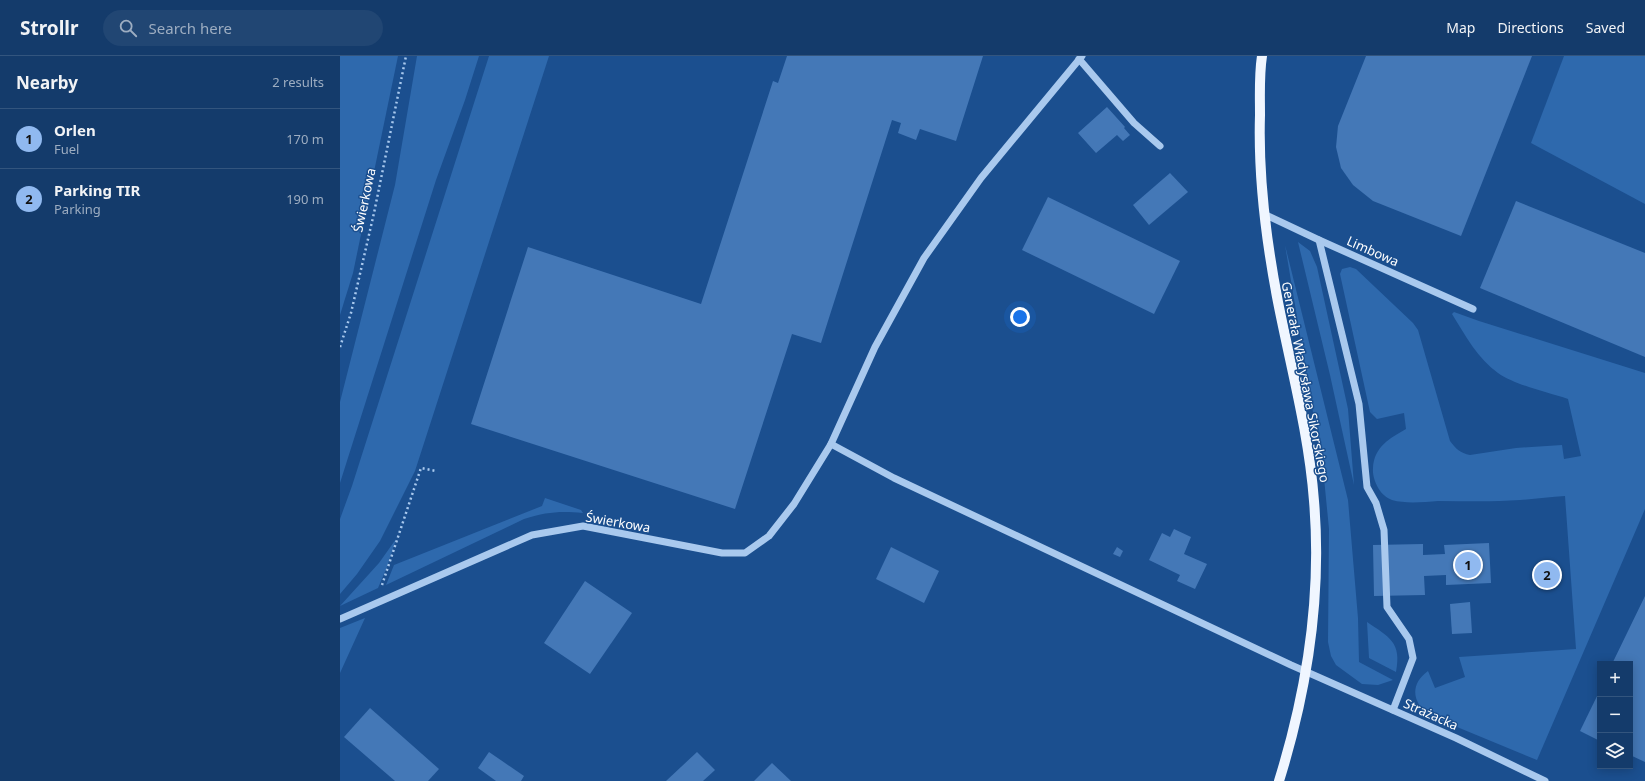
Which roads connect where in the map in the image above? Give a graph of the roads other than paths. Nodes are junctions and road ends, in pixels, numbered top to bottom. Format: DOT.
graph roads {
  1 [pos="1262,56"];
  2 [pos="1081,58"];
  3 [pos="1160,146"];
  4 [pos="1264,214"];
  5 [pos="1319,240"];
  6 [pos="1472,309"];
  7 [pos="831,444"];
  8 [pos="340,620"];
  9 [pos="1306,672"];
  10 [pos="1393,710"];
  11 [pos="1279,781"];
  12 [pos="1545,781"];
  1 -- 4 [label="main road, Generała Władysława Sikorskiego"];
  2 -- 3 [label="street"];
  2 -- 7 [label="street, Świerkowa"];
  4 -- 5 [label="street, Limbowa"];
  4 -- 9 [label="main road, Generała Władysława Sikorskiego"];
  5 -- 6 [label="street, Limbowa"];
  5 -- 10 [label="street"];
  7 -- 8 [label="street, Świerkowa"];
  7 -- 9 [label="street, Strażacka"];
  9 -- 10 [label="street, Strażacka"];
  9 -- 11 [label="main road, Generała Władysława Sikorskiego"];
  10 -- 12 [label="street, Strażacka"];
}
